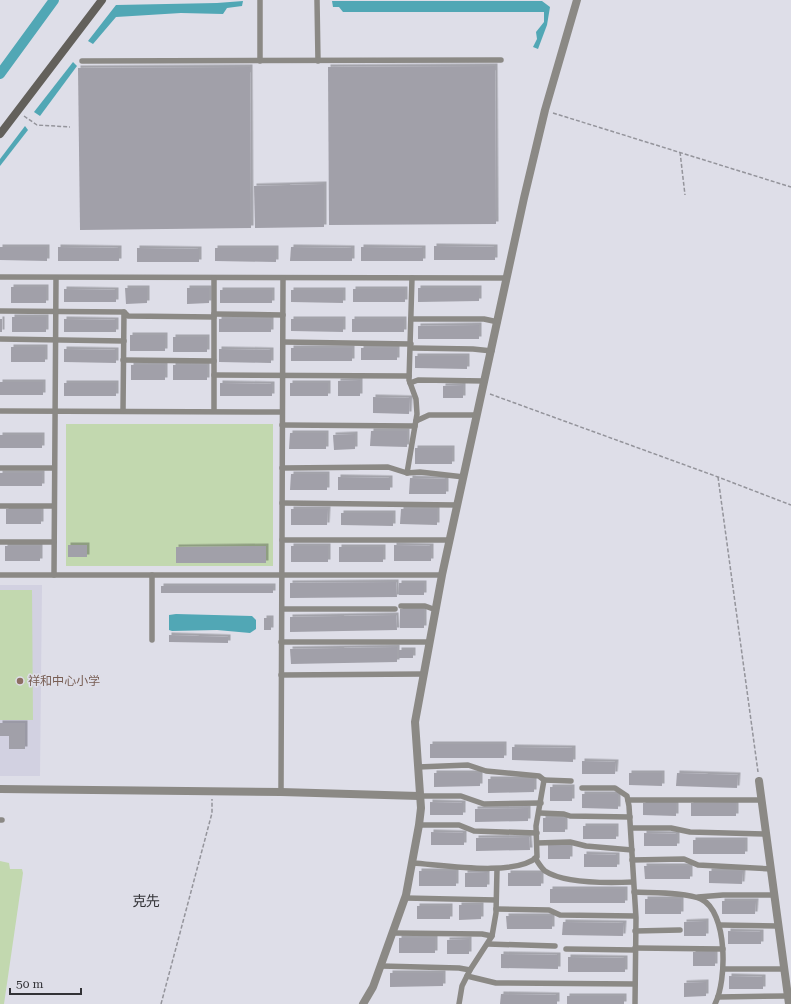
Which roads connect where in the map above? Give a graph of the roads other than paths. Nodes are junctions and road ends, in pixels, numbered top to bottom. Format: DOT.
graph roads {
  1 [pos="102,0"];
  2 [pos="260,0"];
  3 [pos="317,0"];
  4 [pos="577,0"];
  5 [pos="501,60"];
  6 [pos="82,61"];
  7 [pos="260,61"];
  8 [pos="318,61"];
  9 [pos="0,134"];
  10 [pos="0,278"];
  11 [pos="56,278"];
  12 [pos="214,278"];
  13 [pos="283,278"];
  14 [pos="412,278"];
  15 [pos="508,278"];
  16 [pos="0,311"];
  17 [pos="55,311"];
  18 [pos="124,312"];
  19 [pos="283,315"];
  20 [pos="214,316"];
  21 [pos="411,320"];
  22 [pos="498,322"];
  23 [pos="0,339"];
  24 [pos="55,340"];
  25 [pos="124,341"];
  26 [pos="283,342"];
  27 [pos="411,346"];
  28 [pos="492,351"];
  29 [pos="124,360"];
  30 [pos="214,361"];
  31 [pos="214,375"];
  32 [pos="282,375"];
  33 [pos="409,376"];
  34 [pos="485,381"];
  35 [pos="410,383"];
  36 [pos="0,411"];
  37 [pos="55,411"];
  38 [pos="123,411"];
  39 [pos="214,411"];
  40 [pos="282,412"];
  41 [pos="478,415"];
  42 [pos="416,423"];
  43 [pos="282,425"];
  44 [pos="0,468"];
  45 [pos="54,468"];
  46 [pos="282,468"];
  47 [pos="407,473"];
  48 [pos="464,477"];
  49 [pos="282,503"];
  50 [pos="457,505"];
  51 [pos="0,506"];
  52 [pos="54,506"];
  53 [pos="282,540"];
  54 [pos="450,540"];
  55 [pos="0,542"];
  56 [pos="54,542"];
  57 [pos="0,575"];
  58 [pos="54,575"];
  59 [pos="152,575"];
  60 [pos="282,575"];
  61 [pos="442,575"];
  62 [pos="282,609"];
  63 [pos="436,610"];
  64 [pos="152,640"];
  65 [pos="281,642"];
  66 [pos="430,642"];
  67 [pos="424,674"];
  68 [pos="281,675"];
  69 [pos="418,767"];
  70 [pos="544,780"];
  71 [pos="571,781"];
  72 [pos="759,781"];
  73 [pos="0,788"];
  74 [pos="582,788"];
  75 [pos="281,792"];
  76 [pos="419,796"];
  77 [pos="628,800"];
  78 [pos="762,800"];
  79 [pos="542,803"];
  80 [pos="540,813"];
  81 [pos="630,817"];
  82 [pos="420,825"];
  83 [pos="631,828"];
  84 [pos="537,833"];
  85 [pos="766,834"];
  86 [pos="537,843"];
  87 [pos="632,850"];
  88 [pos="535,858"];
  89 [pos="632,860"];
  90 [pos="413,863"];
  91 [pos="497,869"];
  92 [pos="771,869"];
  93 [pos="634,882"];
  94 [pos="634,892"];
  95 [pos="774,895"];
  96 [pos="695,897"];
  97 [pos="405,898"];
  98 [pos="496,900"];
  99 [pos="496,909"];
  100 [pos="636,916"];
  101 [pos="720,925"];
  102 [pos="778,926"];
  103 [pos="636,930"];
  104 [pos="680,930"];
  105 [pos="393,933"];
  106 [pos="492,936"];
  107 [pos="488,944"];
  108 [pos="555,946"];
  109 [pos="566,949"];
  110 [pos="635,949"];
  111 [pos="723,949"];
  112 [pos="381,966"];
  113 [pos="723,969"];
  114 [pos="784,969"];
  115 [pos="468,973"];
  116 [pos="635,984"];
  117 [pos="718,997"];
  118 [pos="788,1000"];
  119 [pos="363,1004"];
  120 [pos="459,1004"];
  121 [pos="635,1004"];
  122 [pos="715,1004"];
  1 -- 9 [label="main road"];
  2 -- 7 [label="lane"];
  3 -- 8 [label="lane"];
  4 -- 15 [label="street"];
  5 -- 8 [label="lane"];
  6 -- 7 [label="lane"];
  7 -- 8 [label="lane"];
  10 -- 11 [label="lane"];
  11 -- 12 [label="lane"];
  11 -- 17 [label="lane"];
  12 -- 13 [label="lane"];
  12 -- 20 [label="lane"];
  13 -- 14 [label="lane"];
  13 -- 19 [label="lane"];
  14 -- 15 [label="lane"];
  14 -- 21 [label="lane"];
  15 -- 22 [label="street"];
  16 -- 17 [label="lane"];
  17 -- 18 [label="lane"];
  17 -- 24 [label="lane"];
  18 -- 20 [label="lane"];
  18 -- 25 [label="lane"];
  19 -- 20 [label="lane"];
  19 -- 26 [label="lane"];
  20 -- 30 [label="lane"];
  21 -- 22 [label="lane"];
  21 -- 27 [label="lane"];
  22 -- 28 [label="street"];
  23 -- 24 [label="lane"];
  24 -- 25 [label="lane"];
  24 -- 37 [label="lane"];
  25 -- 29 [label="lane"];
  26 -- 27 [label="lane"];
  26 -- 32 [label="lane"];
  27 -- 28 [label="lane"];
  27 -- 33 [label="lane"];
  28 -- 34 [label="street"];
  29 -- 30 [label="lane"];
  29 -- 38 [label="lane"];
  30 -- 31 [label="lane"];
  31 -- 32 [label="lane"];
  31 -- 39 [label="lane"];
  32 -- 33 [label="lane"];
  32 -- 40 [label="lane"];
  33 -- 35 [label="lane"];
  34 -- 35 [label="lane"];
  34 -- 41 [label="street"];
  35 -- 42 [label="lane"];
  36 -- 37 [label="lane"];
  37 -- 38 [label="lane"];
  37 -- 45 [label="lane"];
  38 -- 39 [label="lane"];
  39 -- 40 [label="lane"];
  40 -- 43 [label="lane"];
  41 -- 42 [label="lane"];
  41 -- 48 [label="street"];
  42 -- 43 [label="lane"];
  42 -- 47 [label="lane"];
  43 -- 46 [label="lane"];
  44 -- 45 [label="lane"];
  45 -- 52 [label="lane"];
  46 -- 47 [label="lane"];
  46 -- 49 [label="lane"];
  47 -- 48 [label="lane"];
  48 -- 50 [label="street"];
  49 -- 50 [label="lane"];
  49 -- 53 [label="lane"];
  50 -- 54 [label="street"];
  51 -- 52 [label="lane"];
  52 -- 56 [label="lane"];
  53 -- 54 [label="lane"];
  53 -- 60 [label="lane"];
  54 -- 61 [label="street"];
  55 -- 56 [label="lane"];
  56 -- 58 [label="lane"];
  57 -- 58 [label="lane"];
  58 -- 59 [label="lane"];
  59 -- 60 [label="lane"];
  59 -- 64 [label="lane"];
  60 -- 61 [label="lane"];
  60 -- 62 [label="lane"];
  61 -- 63 [label="street"];
  62 -- 63 [label="lane"];
  62 -- 65 [label="lane"];
  63 -- 66 [label="street"];
  65 -- 66 [label="lane"];
  65 -- 68 [label="lane"];
  66 -- 67 [label="street"];
  67 -- 68 [label="lane"];
  67 -- 69 [label="street"];
  68 -- 75 [label="lane"];
  69 -- 70 [label="lane"];
  69 -- 76 [label="street"];
  70 -- 71 [label="lane"];
  70 -- 79 [label="lane"];
  72 -- 78 [label="street"];
  73 -- 75 [label="street"];
  74 -- 77 [label="lane"];
  75 -- 76 [label="street"];
  76 -- 79 [label="lane"];
  76 -- 82 [label="street"];
  77 -- 78 [label="lane"];
  77 -- 81 [label="lane"];
  78 -- 85 [label="street"];
  79 -- 80 [label="lane"];
  80 -- 81 [label="lane"];
  80 -- 84 [label="lane"];
  81 -- 83 [label="lane"];
  82 -- 84 [label="lane"];
  82 -- 90 [label="street"];
  83 -- 85 [label="lane"];
  83 -- 87 [label="lane"];
  84 -- 86 [label="lane"];
  85 -- 92 [label="street"];
  86 -- 87 [label="lane"];
  86 -- 88 [label="lane"];
  87 -- 89 [label="lane"];
  88 -- 91 [label="lane"];
  88 -- 93 [label="lane"];
  89 -- 92 [label="lane"];
  89 -- 93 [label="lane"];
  90 -- 91 [label="lane"];
  90 -- 97 [label="street"];
  91 -- 98 [label="lane"];
  92 -- 95 [label="street"];
  93 -- 94 [label="lane"];
  94 -- 96 [label="lane"];
  94 -- 100 [label="lane"];
  95 -- 96 [label="lane"];
  95 -- 102 [label="street"];
  96 -- 101 [label="lane"];
  97 -- 98 [label="lane"];
  97 -- 105 [label="street"];
  98 -- 99 [label="lane"];
  99 -- 100 [label="lane"];
  99 -- 106 [label="lane"];
  100 -- 103 [label="lane"];
  101 -- 102 [label="lane"];
  101 -- 111 [label="lane"];
  102 -- 114 [label="street"];
  103 -- 104 [label="lane"];
  103 -- 110 [label="lane"];
  105 -- 106 [label="lane"];
  105 -- 112 [label="street"];
  106 -- 107 [label="lane"];
  107 -- 108 [label="lane"];
  107 -- 115 [label="lane"];
  109 -- 110 [label="lane"];
  110 -- 111 [label="lane"];
  110 -- 116 [label="lane"];
  111 -- 113 [label="lane"];
  112 -- 115 [label="lane"];
  112 -- 119 [label="street"];
  113 -- 114 [label="lane"];
  113 -- 117 [label="lane"];
  114 -- 118 [label="street"];
  115 -- 116 [label="lane"];
  115 -- 120 [label="lane"];
  116 -- 121 [label="lane"];
  117 -- 118 [label="lane"];
  117 -- 122 [label="lane"];
}
